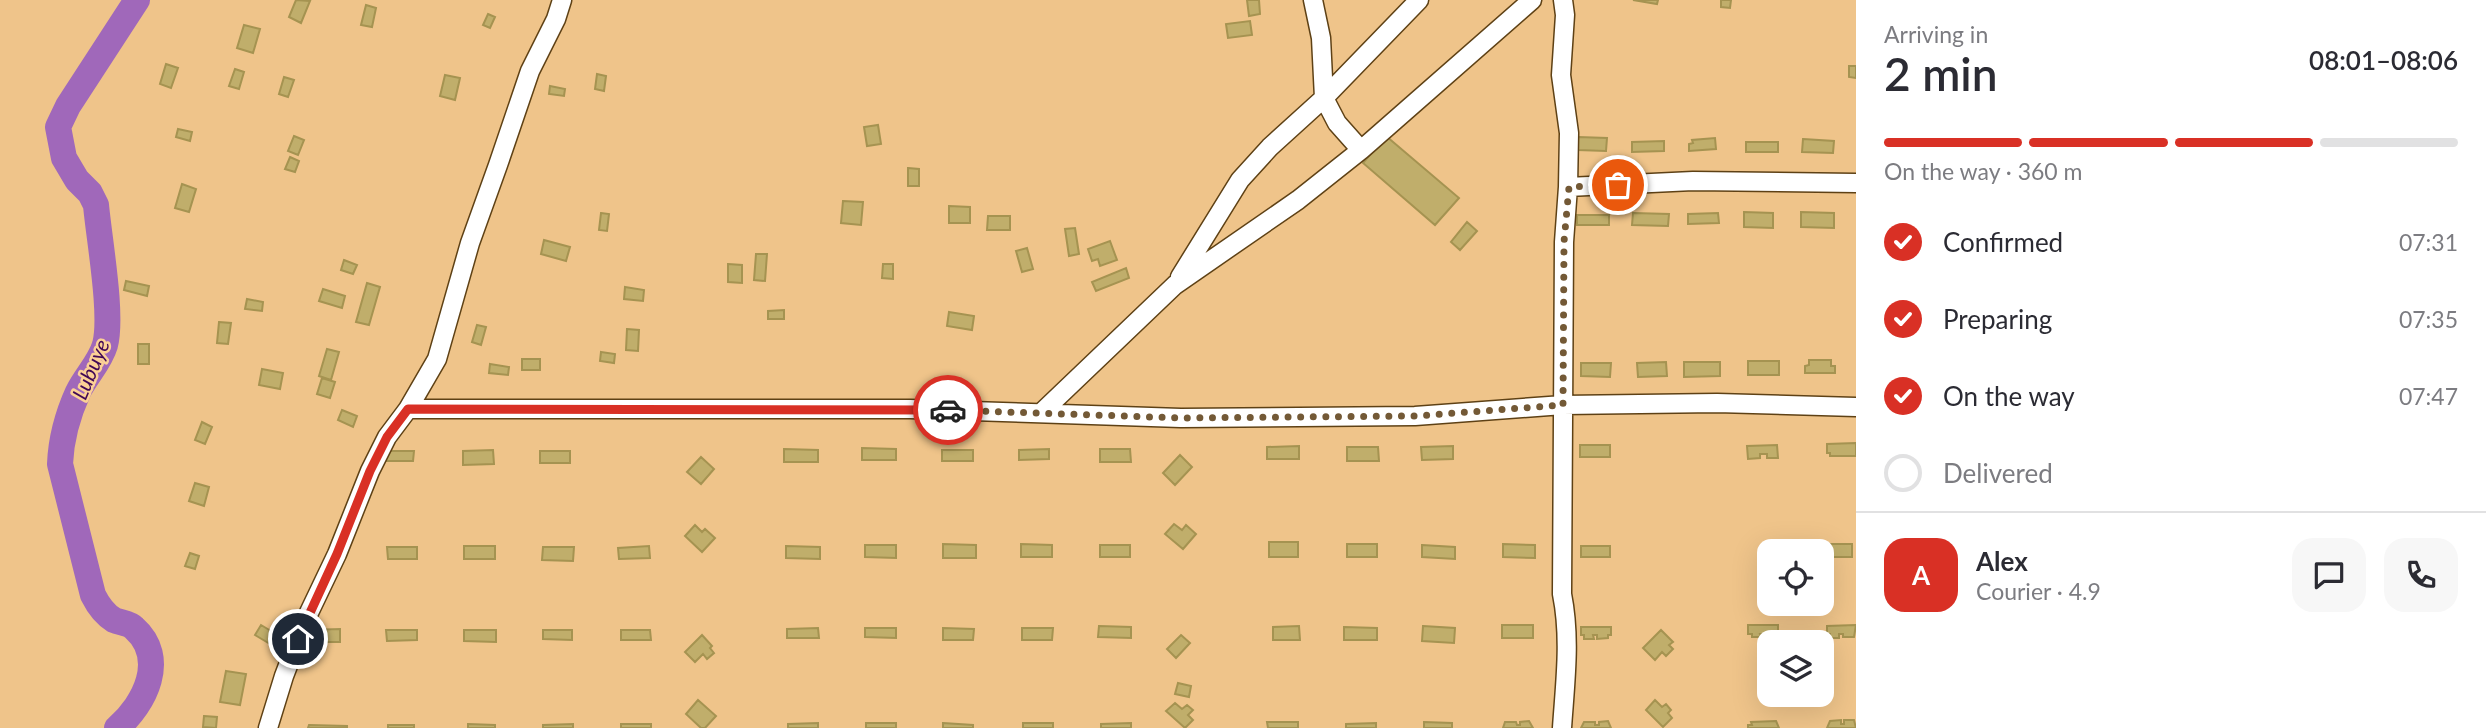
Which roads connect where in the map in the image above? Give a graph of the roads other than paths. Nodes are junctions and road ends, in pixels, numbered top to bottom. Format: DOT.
graph roads {
  1 [pos="562,0"];
  2 [pos="1313,0"];
  3 [pos="1419,0"];
  4 [pos="1532,0"];
  5 [pos="1563,0"];
  6 [pos="1324,98"];
  7 [pos="1361,150"];
  8 [pos="1856,183"];
  9 [pos="1569,187"];
  10 [pos="1175,285"];
  11 [pos="1563,405"];
  12 [pos="1856,407"];
  13 [pos="408,409"];
  14 [pos="1041,413"];
  15 [pos="268,728"];
  16 [pos="1562,728"];
  1 -- 13 [label="street"];
  2 -- 6 [label="street"];
  3 -- 6 [label="street"];
  4 -- 7 [label="street"];
  5 -- 9 [label="street"];
  6 -- 7 [label="street"];
  6 -- 10 [label="street"];
  7 -- 10 [label="street"];
  8 -- 9 [label="street"];
  9 -- 11 [label="street"];
  10 -- 14 [label="street"];
  11 -- 12 [label="street"];
  11 -- 14 [label="street"];
  11 -- 16 [label="street"];
  13 -- 14 [label="street"];
  13 -- 15 [label="street"];
}
